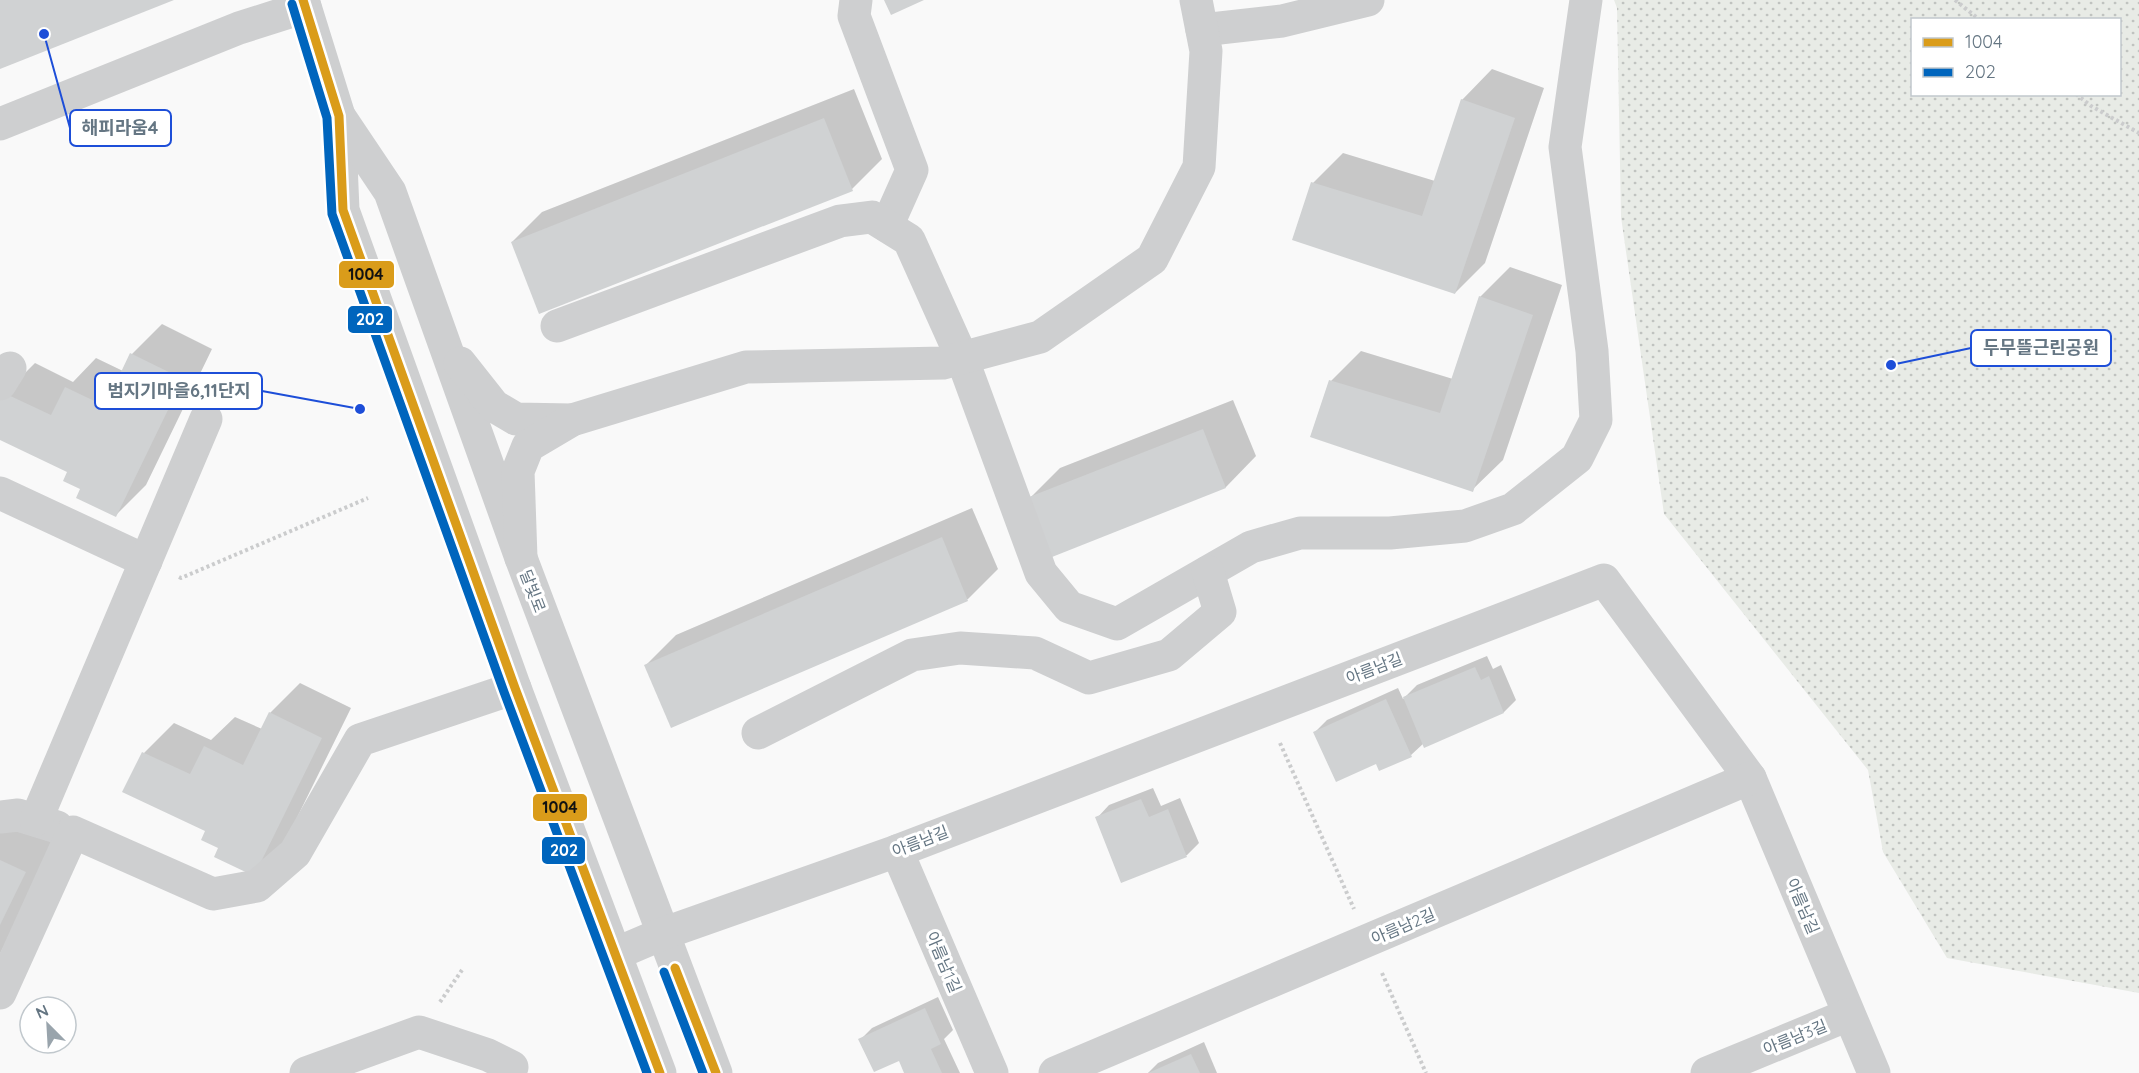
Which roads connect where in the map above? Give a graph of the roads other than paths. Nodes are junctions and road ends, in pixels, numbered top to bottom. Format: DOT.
graph roads {
  1 [pos="856,0"];
  2 [pos="1368,0"];
  3 [pos="1586,0"];
  4 [pos="304,3"];
  5 [pos="1199,15"];
  6 [pos="339,116"];
  7 [pos="0,124"];
  8 [pos="887,226"];
  9 [pos="557,326"];
  10 [pos="442,341"];
  11 [pos="962,358"];
  12 [pos="206,419"];
  13 [pos="572,420"];
  14 [pos="0,493"];
  15 [pos="521,558"];
  16 [pos="146,561"];
  17 [pos="1208,572"];
  18 [pos="514,688"];
  19 [pos="758,733"];
  20 [pos="1750,778"];
  21 [pos="0,818"];
  22 [pos="36,820"];
  23 [pos="73,832"];
  24 [pos="897,851"];
  25 [pos="662,934"];
  26 [pos="615,954"];
  27 [pos="0,993"];
  28 [pos="1848,1015"];
  29 [pos="306,1073"];
  30 [pos="508,1073"];
  31 [pos="660,1073"];
  32 [pos="716,1073"];
  33 [pos="992,1073"];
  34 [pos="1055,1073"];
  35 [pos="1707,1073"];
  36 [pos="1874,1073"];
  1 -- 8 [label="street"];
  2 -- 5 [label="street"];
  3 -- 17 [label="street"];
  4 -- 6 [label="street, 달빛로"];
  4 -- 7 [label="street"];
  5 -- 11 [label="street"];
  6 -- 10 [label="street, 달빛로"];
  6 -- 18 [label="street, 달빛로"];
  8 -- 9 [label="street"];
  8 -- 11 [label="street"];
  10 -- 13 [label="street"];
  10 -- 15 [label="street, 달빛로"];
  11 -- 13 [label="street"];
  11 -- 17 [label="street"];
  12 -- 16 [label="street"];
  13 -- 15 [label="street"];
  14 -- 16 [label="street"];
  15 -- 25 [label="street, 달빛로"];
  16 -- 22 [label="street"];
  17 -- 19 [label="street"];
  18 -- 23 [label="street"];
  18 -- 26 [label="street, 달빛로"];
  20 -- 24 [label="street, 아름남길"];
  20 -- 28 [label="street, 아름남길"];
  20 -- 34 [label="street, 아름남2길"];
  21 -- 22 [label="street"];
  22 -- 23 [label="street"];
  23 -- 27 [label="street"];
  24 -- 25 [label="street, 아름남길"];
  24 -- 33 [label="street, 아름남1길"];
  25 -- 26 [label="street, 아름남길"];
  25 -- 32 [label="street, 달빛로"];
  26 -- 31 [label="street, 달빛로"];
  28 -- 35 [label="street, 아름남3길"];
  28 -- 36 [label="street, 아름남길"];
  29 -- 30 [label="street"];
}
